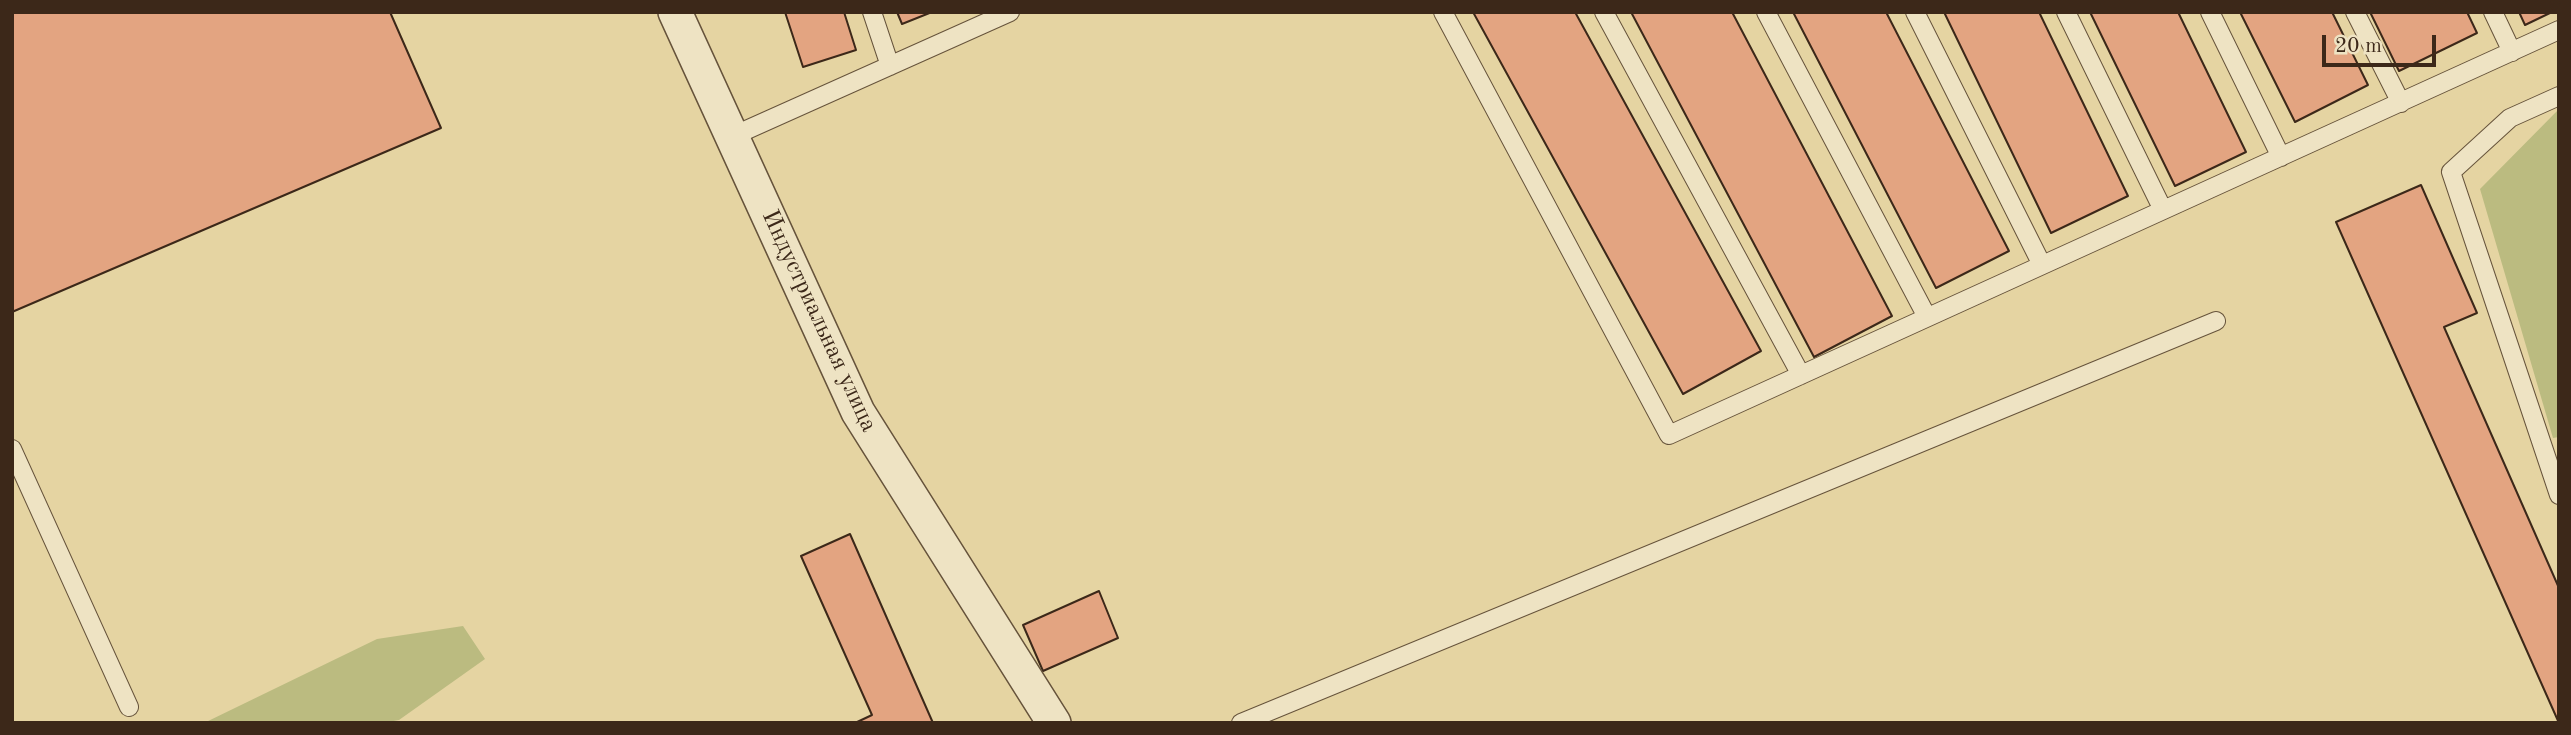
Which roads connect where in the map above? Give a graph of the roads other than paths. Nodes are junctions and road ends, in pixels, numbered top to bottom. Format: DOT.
graph roads {
  1 [pos="675,12"];
  2 [pos="872,12"];
  3 [pos="1010,12"];
  4 [pos="1443,12"];
  5 [pos="1604,12"];
  6 [pos="1766,12"];
  7 [pos="1914,12"];
  8 [pos="2066,12"];
  9 [pos="2210,12"];
  10 [pos="2355,12"];
  11 [pos="2493,12"];
  12 [pos="2559,30"];
  13 [pos="2512,52"];
  14 [pos="890,66"];
  15 [pos="2559,96"];
  16 [pos="2400,103"];
  17 [pos="733,136"];
  18 [pos="2281,156"];
  19 [pos="2163,210"];
  20 [pos="2042,265"];
  21 [pos="1927,317"];
  22 [pos="2217,321"];
  23 [pos="1801,375"];
  24 [pos="12,449"];
  25 [pos="2559,495"];
  26 [pos="129,707"];
  27 [pos="1054,723"];
  28 [pos="1241,723"];
  1 -- 17 [label="street, Индустриальная улица"];
  2 -- 14 [label="lane"];
  3 -- 14 [label="lane"];
  4 -- 23 [label="lane"];
  5 -- 23 [label="lane"];
  6 -- 21 [label="lane"];
  7 -- 20 [label="lane"];
  8 -- 19 [label="lane"];
  9 -- 18 [label="lane"];
  10 -- 16 [label="lane"];
  11 -- 13 [label="lane"];
  12 -- 13 [label="lane"];
  13 -- 16 [label="lane"];
  14 -- 17 [label="lane"];
  15 -- 25 [label="lane"];
  16 -- 18 [label="lane"];
  17 -- 27 [label="street, Индустриальная улица"];
  18 -- 19 [label="lane"];
  19 -- 20 [label="lane"];
  20 -- 21 [label="lane"];
  21 -- 23 [label="lane"];
  22 -- 28 [label="lane"];
  24 -- 26 [label="lane"];
}
